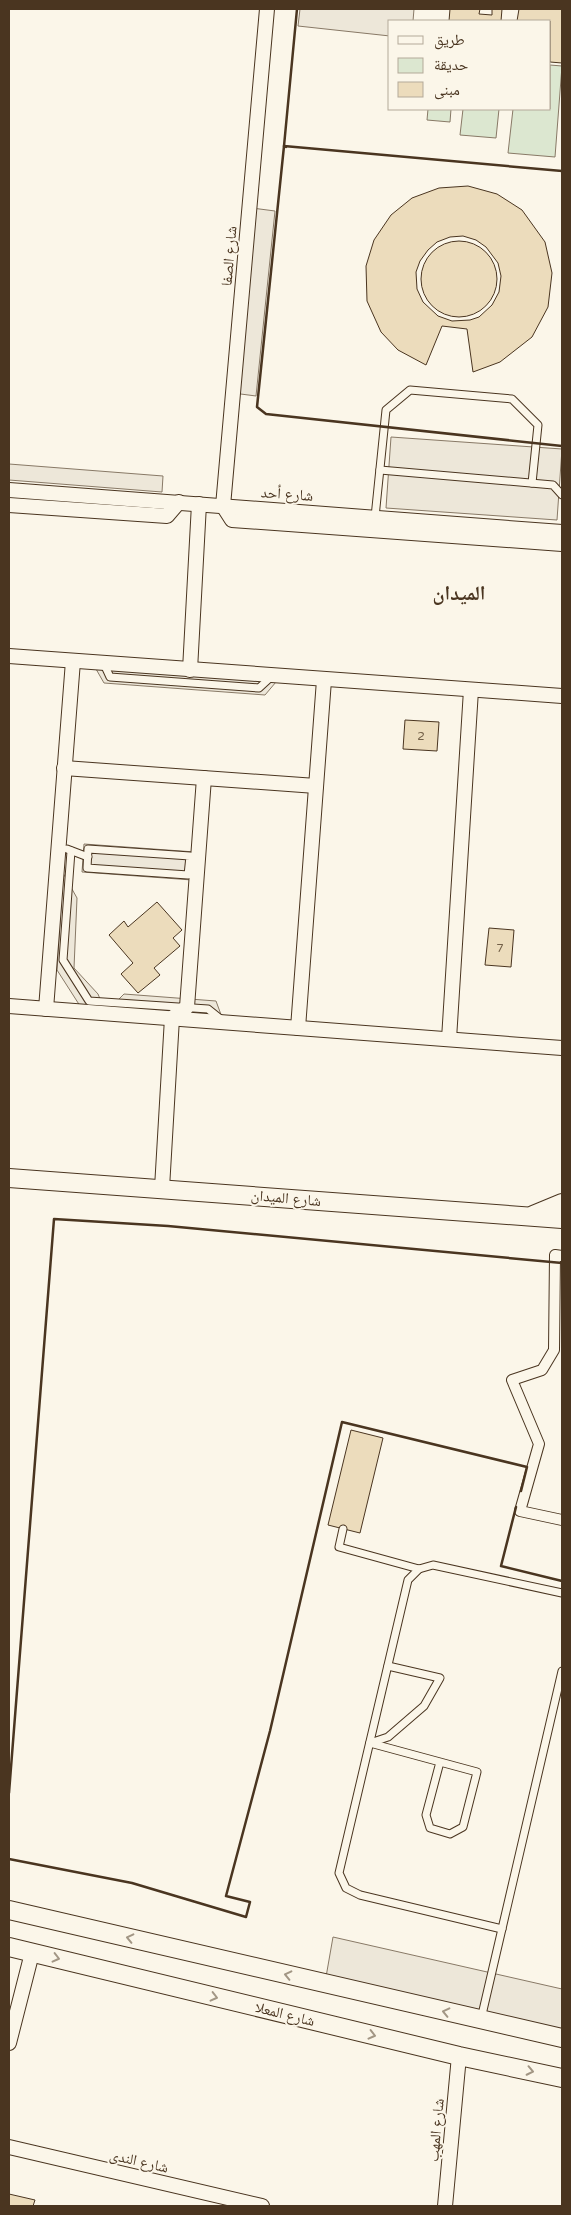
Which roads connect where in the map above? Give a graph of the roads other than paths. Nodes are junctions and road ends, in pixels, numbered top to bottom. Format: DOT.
graph roads {
  1 [pos="267,9"];
  2 [pos="380,470"];
  3 [pos="532,483"];
  4 [pos="9,490"];
  5 [pos="562,495"];
  6 [pos="180,502"];
  7 [pos="199,504"];
  8 [pos="9,505"];
  9 [pos="223,506"];
  10 [pos="375,517"];
  11 [pos="562,532"];
  12 [pos="562,544"];
  13 [pos="9,656"];
  14 [pos="73,661"];
  15 [pos="104,664"];
  16 [pos="190,670"];
  17 [pos="273,676"];
  18 [pos="324,680"];
  19 [pos="471,690"];
  20 [pos="562,696"];
  21 [pos="64,768"];
  22 [pos="204,778"];
  23 [pos="316,786"];
  24 [pos="58,844"];
  25 [pos="71,851"];
  26 [pos="88,858"];
  27 [pos="9,1006"];
  28 [pos="187,1007"];
  29 [pos="46,1009"];
  30 [pos="172,1018"];
  31 [pos="225,1022"];
  32 [pos="298,1028"];
  33 [pos="449,1039"];
  34 [pos="562,1048"];
  35 [pos="9,1178"];
  36 [pos="162,1188"];
  37 [pos="562,1203"];
  38 [pos="528,1217"];
  39 [pos="562,1219"];
  40 [pos="562,1256"];
  41 [pos="562,1520"];
  42 [pos="343,1528"];
  43 [pos="419,1569"];
  44 [pos="562,1592"];
  45 [pos="388,1666"];
  46 [pos="562,1671"];
  47 [pos="370,1743"];
  48 [pos="440,1762"];
  49 [pos="9,1910"];
  50 [pos="502,1929"];
  51 [pos="9,1947"];
  52 [pos="32,1952"];
  53 [pos="480,2020"];
  54 [pos="562,2038"];
  55 [pos="9,2043"];
  56 [pos="459,2056"];
  57 [pos="562,2078"];
  58 [pos="9,2147"];
  59 [pos="262,2206"];
  60 [pos="445,2206"];
  1 -- 9 [label="street, شارع الصفا"];
  2 -- 3 [label="lane"];
  2 -- 3 [label="lane"];
  2 -- 10 [label="lane"];
  3 -- 5 [label="lane"];
  4 -- 6 [label="street, شارع أحد"];
  6 -- 7 [label="street, شارع أحد"];
  6 -- 8 [label="street"];
  7 -- 9 [label="street, شارع أحد"];
  7 -- 16 [label="street"];
  9 -- 10 [label="street, شارع أحد"];
  9 -- 12 [label="street"];
  10 -- 11 [label="street, شارع أحد"];
  13 -- 14 [label="street"];
  14 -- 15 [label="street"];
  14 -- 21 [label="street"];
  15 -- 16 [label="street"];
  15 -- 17 [label="lane"];
  16 -- 17 [label="street"];
  17 -- 18 [label="street"];
  18 -- 19 [label="street"];
  18 -- 23 [label="street"];
  19 -- 20 [label="street"];
  19 -- 33 [label="street"];
  21 -- 22 [label="street"];
  21 -- 24 [label="street"];
  22 -- 23 [label="street"];
  22 -- 28 [label="street"];
  23 -- 32 [label="street"];
  24 -- 25 [label="lane"];
  24 -- 29 [label="street"];
  25 -- 26 [label="lane"];
  25 -- 28 [label="lane"];
  26 -- 26 [label="lane"];
  27 -- 29 [label="street"];
  28 -- 30 [label="street"];
  28 -- 31 [label="lane"];
  29 -- 30 [label="street"];
  30 -- 31 [label="street"];
  30 -- 36 [label="street"];
  31 -- 32 [label="street"];
  32 -- 33 [label="street"];
  33 -- 34 [label="street"];
  35 -- 36 [label="street, شارع الميدان"];
  36 -- 38 [label="street, شارع الميدان"];
  37 -- 38 [label="street"];
  38 -- 39 [label="street, شارع الميدان"];
  40 -- 41 [label="street"];
  42 -- 43 [label="lane"];
  43 -- 44 [label="lane"];
  43 -- 45 [label="lane"];
  45 -- 47 [label="lane"];
  45 -- 47 [label="lane"];
  46 -- 50 [label="lane"];
  47 -- 48 [label="lane"];
  47 -- 50 [label="lane"];
  48 -- 48 [label="lane"];
  53 -- 49 [label="street, one-way"];
  50 -- 53 [label="lane"];
  51 -- 52 [label="street, شارع المعلا"];
  52 -- 55 [label="street"];
  52 -- 56 [label="street, شارع المعلا, one-way"];
  53 -- 54 [label="street"];
  56 -- 57 [label="street, شارع المعلا, one-way"];
  56 -- 60 [label="street, شارع المهب"];
  58 -- 59 [label="street, شارع الندى"];
}
